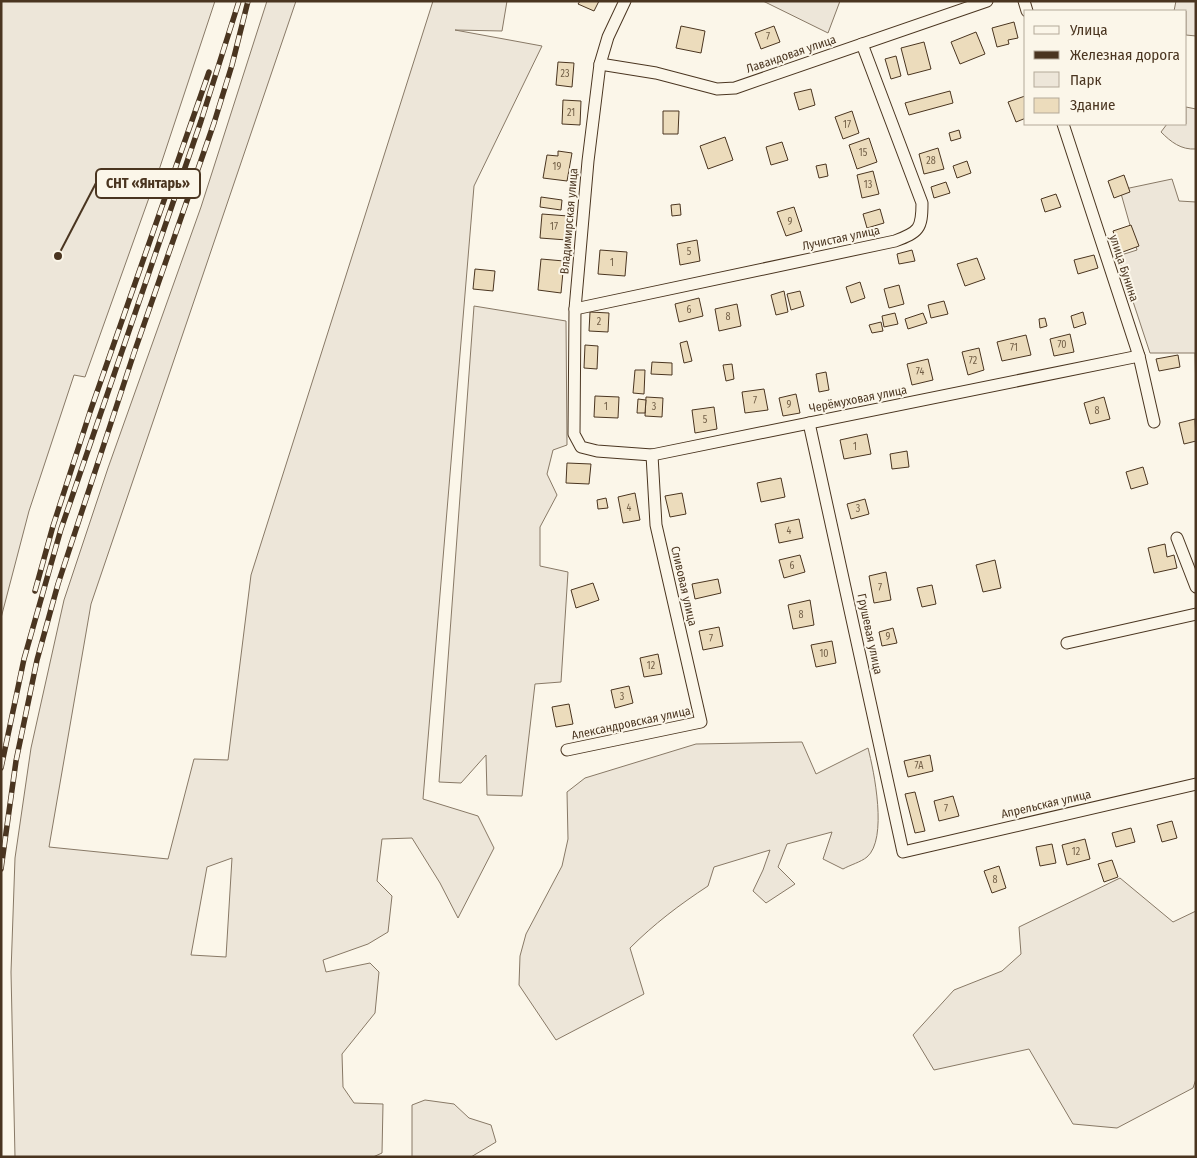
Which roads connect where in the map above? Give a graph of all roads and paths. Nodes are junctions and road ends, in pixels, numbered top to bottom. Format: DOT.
graph roads {
  1 [pos="624,1"];
  2 [pos="987,1"];
  3 [pos="862,44"];
  4 [pos="600,64"];
  5 [pos="1063,125"];
  6 [pos="575,309"];
  7 [pos="1138,356"];
  8 [pos="1154,422"];
  9 [pos="809,423"];
  10 [pos="581,447"];
  11 [pos="652,455"];
  12 [pos="1176,538"];
  13 [pos="1196,586"];
  14 [pos="1196,614"];
  15 [pos="1067,643"];
  16 [pos="701,722"];
  17 [pos="567,750"];
  18 [pos="1196,784"];
  19 [pos="903,852"];
  1 -- 4 [label="street, Владимирская улица"];
  2 -- 3 [label="street, Лавандовая улица"];
  3 -- 4 [label="street, Лавандовая улица"];
  3 -- 6 [label="street, Лучистая улица"];
  4 -- 6 [label="street, Владимирская улица"];
  5 -- 7 [label="street, улица Бунина"];
  6 -- 10 [label="street, Владимирская улица"];
  7 -- 8 [label="street, улица Бунина"];
  7 -- 9 [label="street, Черёмуховая улица"];
  9 -- 11 [label="street, Черёмуховая улица"];
  9 -- 19 [label="street, Грушевая улица"];
  10 -- 11 [label="street, Черёмуховая улица"];
  11 -- 16 [label="street, Сливовая улица"];
  12 -- 13 [label="street"];
  14 -- 15 [label="street"];
  16 -- 17 [label="street, Александровская улица"];
  18 -- 19 [label="street, Апрельская улица"];
}
